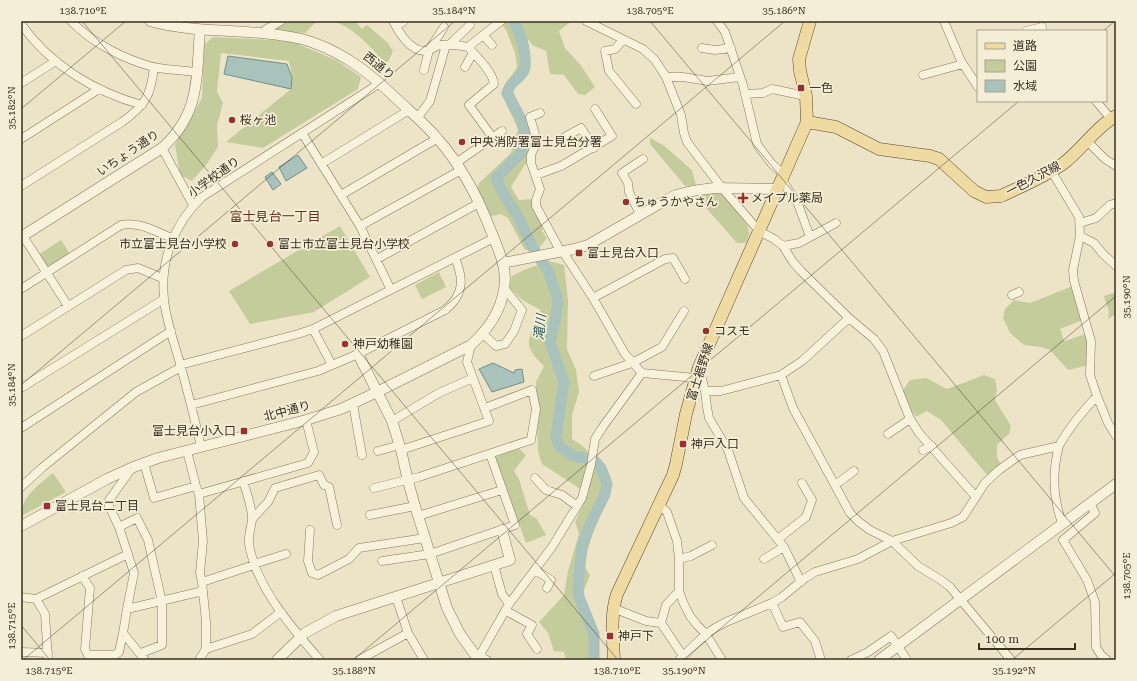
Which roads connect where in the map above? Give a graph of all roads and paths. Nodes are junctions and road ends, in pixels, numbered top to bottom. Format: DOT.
graph roads {
  1 [pos="71,21"];
  2 [pos="150,21"];
  3 [pos="281,21"];
  4 [pos="404,21"];
  5 [pos="501,21"];
  6 [pos="717,21"];
  7 [pos="810,21"];
  8 [pos="944,21"];
  9 [pos="589,22"];
  10 [pos="161,23"];
  11 [pos="394,24"];
  12 [pos="470,25"];
  13 [pos="22,26"];
  14 [pos="1042,26"];
  15 [pos="444,27"];
  16 [pos="200,30"];
  17 [pos="1029,30"];
  18 [pos="263,33"];
  19 [pos="483,35"];
  20 [pos="623,40"];
  21 [pos="448,45"];
  22 [pos="492,45"];
  23 [pos="702,48"];
  24 [pos="731,48"];
  25 [pos="429,50"];
  26 [pos="471,50"];
  27 [pos="56,61"];
  28 [pos="963,64"];
  29 [pos="154,67"];
  30 [pos="465,67"];
  31 [pos="424,70"];
  32 [pos="196,72"];
  33 [pos="923,75"];
  34 [pos="666,77"];
  35 [pos="740,77"];
  36 [pos="21,83"];
  37 [pos="380,83"];
  38 [pos="977,85"];
  39 [pos="99,89"];
  40 [pos="745,94"];
  41 [pos="806,96"];
  42 [pos="1097,102"];
  43 [pos="636,104"];
  44 [pos="142,105"];
  45 [pos="595,109"];
  46 [pos="409,110"];
  47 [pos="540,113"];
  48 [pos="1114,117"];
  49 [pos="418,118"];
  50 [pos="807,122"];
  51 [pos="502,131"];
  52 [pos="302,133"];
  53 [pos="438,138"];
  54 [pos="493,138"];
  55 [pos="564,138"];
  56 [pos="21,139"];
  57 [pos="1088,142"];
  58 [pos="162,148"];
  59 [pos="594,148"];
  60 [pos="644,158"];
  61 [pos="321,164"];
  62 [pos="458,166"];
  63 [pos="1116,166"];
  64 [pos="1052,172"];
  65 [pos="536,175"];
  66 [pos="781,181"];
  67 [pos="21,186"];
  68 [pos="722,188"];
  69 [pos="341,195"];
  70 [pos="1116,202"];
  71 [pos="479,203"];
  72 [pos="193,205"];
  73 [pos="640,214"];
  74 [pos="836,223"];
  75 [pos="1080,223"];
  76 [pos="360,226"];
  77 [pos="759,231"];
  78 [pos="1080,236"];
  79 [pos="22,237"];
  80 [pos="810,237"];
  81 [pos="172,238"];
  82 [pos="494,238"];
  83 [pos="784,246"];
  84 [pos="560,252"];
  85 [pos="455,258"];
  86 [pos="376,259"];
  87 [pos="503,263"];
  88 [pos="1116,266"];
  89 [pos="46,272"];
  90 [pos="162,278"];
  91 [pos="685,279"];
  92 [pos="504,288"];
  93 [pos="21,289"];
  94 [pos="391,290"];
  95 [pos="164,298"];
  96 [pos="593,298"];
  97 [pos="68,306"];
  98 [pos="684,311"];
  99 [pos="849,318"];
  100 [pos="313,328"];
  101 [pos="171,331"];
  102 [pos="483,334"];
  103 [pos="21,336"];
  104 [pos="471,345"];
  105 [pos="358,354"];
  106 [pos="632,363"];
  107 [pos="332,365"];
  108 [pos="181,366"];
  109 [pos="697,372"];
  110 [pos="642,374"];
  111 [pos="781,375"];
  112 [pos="594,376"];
  113 [pos="473,378"];
  114 [pos="21,388"];
  115 [pos="705,391"];
  116 [pos="377,392"];
  117 [pos="1097,396"];
  118 [pos="353,404"];
  119 [pos="191,405"];
  120 [pos="485,408"];
  121 [pos="910,419"];
  122 [pos="306,420"];
  123 [pos="392,421"];
  124 [pos="21,428"];
  125 [pos="888,434"];
  126 [pos="1116,436"];
  127 [pos="932,446"];
  128 [pos="1059,446"];
  129 [pos="201,447"];
  130 [pos="400,448"];
  131 [pos="923,450"];
  132 [pos="187,451"];
  133 [pos="378,452"];
  134 [pos="490,454"];
  135 [pos="362,455"];
  136 [pos="144,463"];
  137 [pos="132,467"];
  138 [pos="854,471"];
  139 [pos="534,478"];
  140 [pos="243,481"];
  141 [pos="408,481"];
  142 [pos="802,483"];
  143 [pos="1116,484"];
  144 [pos="835,485"];
  145 [pos="21,487"];
  146 [pos="374,488"];
  147 [pos="197,490"];
  148 [pos="502,490"];
  149 [pos="976,497"];
  150 [pos="1090,503"];
  151 [pos="659,505"];
  152 [pos="415,506"];
  153 [pos="577,506"];
  154 [pos="370,515"];
  155 [pos="418,516"];
  156 [pos="253,518"];
  157 [pos="1062,523"];
  158 [pos="337,525"];
  159 [pos="21,526"];
  160 [pos="119,527"];
  161 [pos="310,530"];
  162 [pos="502,530"];
  163 [pos="425,538"];
  164 [pos="778,539"];
  165 [pos="892,541"];
  166 [pos="712,545"];
  167 [pos="784,547"];
  168 [pos="128,554"];
  169 [pos="286,554"];
  170 [pos="430,554"];
  171 [pos="679,559"];
  172 [pos="764,559"];
  173 [pos="382,561"];
  174 [pos="254,565"];
  175 [pos="494,565"];
  176 [pos="535,570"];
  177 [pos="82,576"];
  178 [pos="202,582"];
  179 [pos="801,582"];
  180 [pos="440,584"];
  181 [pos="547,588"];
  182 [pos="203,591"];
  183 [pos="679,591"];
  184 [pos="21,597"];
  185 [pos="396,597"];
  186 [pos="36,600"];
  187 [pos="961,600"];
  188 [pos="162,602"];
  189 [pos="772,603"];
  190 [pos="507,607"];
  191 [pos="613,608"];
  192 [pos="127,609"];
  193 [pos="281,612"];
  194 [pos="662,623"];
  195 [pos="123,633"];
  196 [pos="408,633"];
  197 [pos="706,634"];
  198 [pos="300,637"];
  199 [pos="898,646"];
  200 [pos="206,649"];
  201 [pos="537,649"];
  202 [pos="21,652"];
  203 [pos="48,657"];
  204 [pos="143,657"];
  205 [pos="681,658"];
  206 [pos="480,659"];
  207 [pos="199,660"];
  208 [pos="277,660"];
  209 [pos="320,660"];
  210 [pos="359,660"];
  211 [pos="424,660"];
  212 [pos="614,660"];
  213 [pos="722,660"];
  214 [pos="821,660"];
  215 [pos="851,660"];
  216 [pos="879,660"];
  217 [pos="907,660"];
  218 [pos="1011,660"];
  219 [pos="1107,660"];
  1 -- 29 [label="street"];
  2 -- 10 [label="street, 西通り"];
  3 -- 18 [label="street"];
  4 -- 11 [label="street"];
  5 -- 19 [label="street"];
  6 -- 24 [label="street"];
  7 -- 41 [label="main road, 富士裾野線"];
  8 -- 28 [label="street"];
  9 -- 20 [label="street"];
  10 -- 16 [label="street, 西通り"];
  11 -- 25 [label="street"];
  12 -- 21 [label="street"];
  13 -- 27 [label="street"];
  14 -- 17 [label="street"];
  15 -- 25 [label="street"];
  16 -- 18 [label="street, 西通り"];
  16 -- 32 [label="street, いちょう通り"];
  18 -- 37 [label="street, 西通り"];
  19 -- 22 [label="street"];
  19 -- 26 [label="street"];
  20 -- 34 [label="street"];
  20 -- 43 [label="street"];
  21 -- 25 [label="street"];
  21 -- 26 [label="street"];
  21 -- 49 [label="street"];
  23 -- 24 [label="street"];
  24 -- 35 [label="street"];
  25 -- 31 [label="street"];
  26 -- 30 [label="street"];
  26 -- 54 [label="street"];
  27 -- 36 [label="street"];
  27 -- 39 [label="street"];
  28 -- 33 [label="street"];
  28 -- 38 [label="street"];
  29 -- 32 [label="street"];
  29 -- 44 [label="street"];
  32 -- 58 [label="street, いちょう通り"];
  34 -- 35 [label="street"];
  34 -- 68 [label="street"];
  35 -- 40 [label="street"];
  37 -- 46 [label="street, 西通り"];
  37 -- 52 [label="street, 小学校通り"];
  39 -- 44 [label="street"];
  39 -- 56 [label="street"];
  40 -- 41 [label="street"];
  40 -- 66 [label="street"];
  41 -- 50 [label="main road, 富士裾野線"];
  42 -- 48 [label="street"];
  44 -- 67 [label="street"];
  45 -- 59 [label="street"];
  46 -- 49 [label="street, 西通り"];
  46 -- 61 [label="street"];
  47 -- 65 [label="street"];
  48 -- 57 [label="main road, 一色久沢線"];
  49 -- 53 [label="street, 西通り"];
  50 -- 64 [label="main road, 一色久沢線"];
  50 -- 66 [label="main road, 富士裾野線"];
  51 -- 54 [label="street"];
  52 -- 61 [label="street"];
  52 -- 72 [label="street, 小学校通り"];
  53 -- 62 [label="street, 西通り"];
  53 -- 69 [label="street"];
  54 -- 62 [label="street"];
  55 -- 59 [label="street"];
  57 -- 63 [label="street"];
  57 -- 64 [label="main road, 一色久沢線"];
  58 -- 72 [label="street"];
  58 -- 79 [label="street, いちょう通り"];
  59 -- 65 [label="street"];
  60 -- 73 [label="street"];
  61 -- 69 [label="street"];
  62 -- 71 [label="street, 西通り"];
  62 -- 76 [label="street"];
  64 -- 75 [label="street"];
  65 -- 84 [label="street"];
  66 -- 68 [label="street"];
  66 -- 77 [label="main road, 富士裾野線"];
  66 -- 80 [label="street"];
  68 -- 73 [label="street"];
  68 -- 77 [label="street"];
  69 -- 76 [label="street"];
  70 -- 75 [label="street"];
  71 -- 82 [label="street, 西通り"];
  71 -- 86 [label="street"];
  72 -- 81 [label="street, 小学校通り"];
  73 -- 84 [label="street"];
  74 -- 80 [label="street"];
  75 -- 78 [label="street"];
  76 -- 86 [label="street"];
  77 -- 83 [label="street"];
  77 -- 109 [label="main road, 富士裾野線"];
  78 -- 88 [label="street"];
  78 -- 117 [label="street"];
  79 -- 89 [label="street"];
  80 -- 83 [label="street"];
  81 -- 89 [label="street"];
  81 -- 90 [label="street, 小学校通り"];
  82 -- 85 [label="street"];
  82 -- 87 [label="street, 西通り"];
  83 -- 99 [label="street"];
  84 -- 87 [label="street"];
  84 -- 96 [label="street"];
  85 -- 94 [label="street"];
  85 -- 105 [label="street"];
  86 -- 94 [label="street"];
  87 -- 92 [label="street, 北中通り"];
  89 -- 93 [label="street"];
  89 -- 97 [label="street"];
  90 -- 95 [label="street, 小学校通り"];
  90 -- 97 [label="street"];
  91 -- 96 [label="street"];
  92 -- 102 [label="street, 北中通り"];
  92 -- 102 [label="street"];
  94 -- 100 [label="street"];
  95 -- 101 [label="street, 小学校通り"];
  95 -- 114 [label="street"];
  96 -- 106 [label="street"];
  97 -- 103 [label="street"];
  98 -- 106 [label="street"];
  99 -- 111 [label="street"];
  99 -- 121 [label="street"];
  100 -- 107 [label="street"];
  100 -- 108 [label="street"];
  101 -- 108 [label="street, 小学校通り"];
  101 -- 124 [label="street"];
  102 -- 104 [label="street, 北中通り"];
  104 -- 113 [label="street"];
  104 -- 116 [label="street, 北中通り"];
  105 -- 107 [label="street"];
  105 -- 116 [label="street"];
  106 -- 110 [label="street"];
  106 -- 112 [label="street"];
  107 -- 119 [label="street"];
  108 -- 119 [label="street, 小学校通り"];
  108 -- 145 [label="street"];
  109 -- 110 [label="street"];
  109 -- 115 [label="street"];
  109 -- 151 [label="main road, 富士裾野線"];
  110 -- 153 [label="street"];
  111 -- 115 [label="street"];
  111 -- 144 [label="street"];
  113 -- 120 [label="street"];
  113 -- 123 [label="street"];
  115 -- 164 [label="street"];
  116 -- 118 [label="street, 北中通り"];
  116 -- 123 [label="street"];
  117 -- 126 [label="street"];
  117 -- 128 [label="street"];
  118 -- 122 [label="street, 北中通り"];
  118 -- 135 [label="street"];
  119 -- 129 [label="street, 小学校通り"];
  120 -- 130 [label="street"];
  120 -- 134 [label="street"];
  121 -- 125 [label="street"];
  121 -- 127 [label="street"];
  122 -- 129 [label="street, 北中通り"];
  122 -- 140 [label="street"];
  123 -- 130 [label="street"];
  127 -- 131 [label="street"];
  127 -- 149 [label="street"];
  128 -- 149 [label="street"];
  128 -- 157 [label="street"];
  129 -- 132 [label="street, 北中通り"];
  130 -- 133 [label="street"];
  130 -- 141 [label="street"];
  132 -- 136 [label="street, 北中通り"];
  132 -- 147 [label="street"];
  134 -- 141 [label="street"];
  134 -- 148 [label="street"];
  136 -- 137 [label="street, 北中通り"];
  136 -- 147 [label="street"];
  137 -- 159 [label="street, 北中通り"];
  137 -- 160 [label="street"];
  138 -- 144 [label="street"];
  139 -- 153 [label="street"];
  140 -- 147 [label="street"];
  140 -- 156 [label="street"];
  141 -- 146 [label="street"];
  141 -- 152 [label="street"];
  142 -- 164 [label="street"];
  143 -- 150 [label="street"];
  144 -- 165 [label="street"];
  147 -- 178 [label="street"];
  148 -- 155 [label="street"];
  148 -- 162 [label="street"];
  149 -- 165 [label="street"];
  150 -- 157 [label="street"];
  150 -- 219 [label="street"];
  151 -- 171 [label="street"];
  151 -- 191 [label="main road, 富士裾野線"];
  152 -- 154 [label="street"];
  152 -- 155 [label="street"];
  153 -- 176 [label="street"];
  155 -- 163 [label="street"];
  156 -- 158 [label="street"];
  156 -- 174 [label="street"];
  157 -- 187 [label="street"];
  160 -- 168 [label="street"];
  160 -- 188 [label="street"];
  161 -- 163 [label="street"];
  162 -- 170 [label="street"];
  162 -- 175 [label="street"];
  163 -- 170 [label="street"];
  164 -- 167 [label="street"];
  165 -- 179 [label="street"];
  165 -- 187 [label="street"];
  166 -- 171 [label="street"];
  167 -- 172 [label="street"];
  167 -- 179 [label="street"];
  168 -- 177 [label="street"];
  168 -- 192 [label="street"];
  169 -- 174 [label="street"];
  170 -- 173 [label="street"];
  170 -- 180 [label="street"];
  171 -- 183 [label="street"];
  174 -- 178 [label="street"];
  174 -- 193 [label="street"];
  175 -- 180 [label="street"];
  175 -- 190 [label="street"];
  176 -- 181 [label="street"];
  176 -- 190 [label="street"];
  177 -- 186 [label="street"];
  177 -- 195 [label="street"];
  178 -- 182 [label="street"];
  179 -- 189 [label="street"];
  180 -- 185 [label="street"];
  180 -- 206 [label="street"];
  182 -- 188 [label="street"];
  182 -- 200 [label="street"];
  183 -- 194 [label="street"];
  183 -- 197 [label="street"];
  184 -- 186 [label="street"];
  185 -- 196 [label="street"];
  185 -- 198 [label="street"];
  186 -- 203 [label="street"];
  187 -- 199 [label="street"];
  187 -- 218 [label="street"];
  188 -- 192 [label="street"];
  188 -- 204 [label="street"];
  189 -- 197 [label="street"];
  189 -- 214 [label="street"];
  190 -- 201 [label="street"];
  190 -- 206 [label="street"];
  191 -- 194 [label="street"];
  191 -- 212 [label="main road, 富士裾野線"];
  192 -- 195 [label="street"];
  193 -- 198 [label="street"];
  193 -- 200 [label="street"];
  194 -- 205 [label="street"];
  195 -- 204 [label="street"];
  196 -- 210 [label="street"];
  196 -- 211 [label="street"];
  197 -- 205 [label="street"];
  197 -- 213 [label="street"];
  198 -- 208 [label="street"];
  198 -- 209 [label="street"];
  199 -- 215 [label="street"];
  199 -- 216 [label="street"];
  199 -- 217 [label="street"];
  200 -- 207 [label="street"];
  202 -- 203 [label="street"];
}
